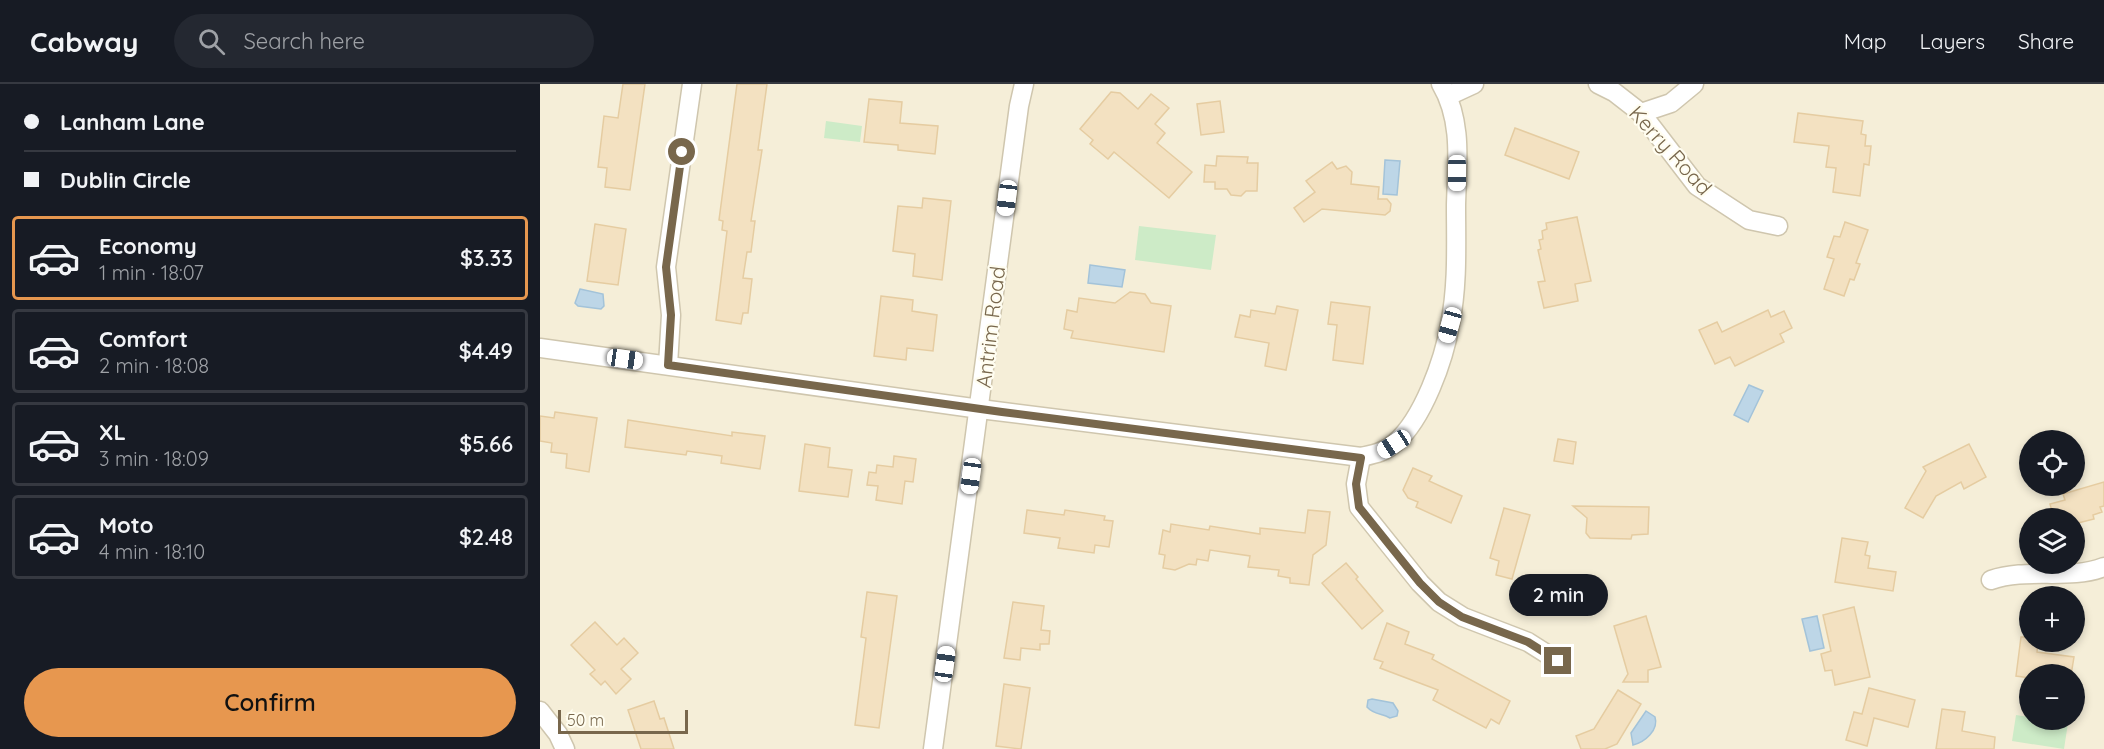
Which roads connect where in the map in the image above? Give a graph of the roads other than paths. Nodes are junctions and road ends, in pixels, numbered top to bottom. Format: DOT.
graph roads {
  1 [pos="692,84"];
  2 [pos="1024,84"];
  3 [pos="1474,84"];
  4 [pos="1598,84"];
  5 [pos="1694,84"];
  6 [pos="1445,90"];
  7 [pos="1641,113"];
  8 [pos="1778,226"];
  9 [pos="540,348"];
  10 [pos="668,365"];
  11 [pos="980,409"];
  12 [pos="1361,458"];
  13 [pos="2104,567"];
  14 [pos="1990,580"];
  15 [pos="1558,661"];
  16 [pos="540,711"];
  17 [pos="565,749"];
  18 [pos="933,749"];
  1 -- 10 [label="street"];
  2 -- 11 [label="street, Antrim Road"];
  3 -- 6 [label="street"];
  4 -- 7 [label="street, Kerry Road"];
  5 -- 7 [label="street"];
  6 -- 12 [label="street"];
  7 -- 8 [label="street, Kerry Road"];
  9 -- 10 [label="street"];
  10 -- 11 [label="street"];
  11 -- 12 [label="street"];
  11 -- 18 [label="street, Antrim Road"];
  12 -- 15 [label="street"];
  13 -- 14 [label="street"];
  16 -- 17 [label="street"];
}
